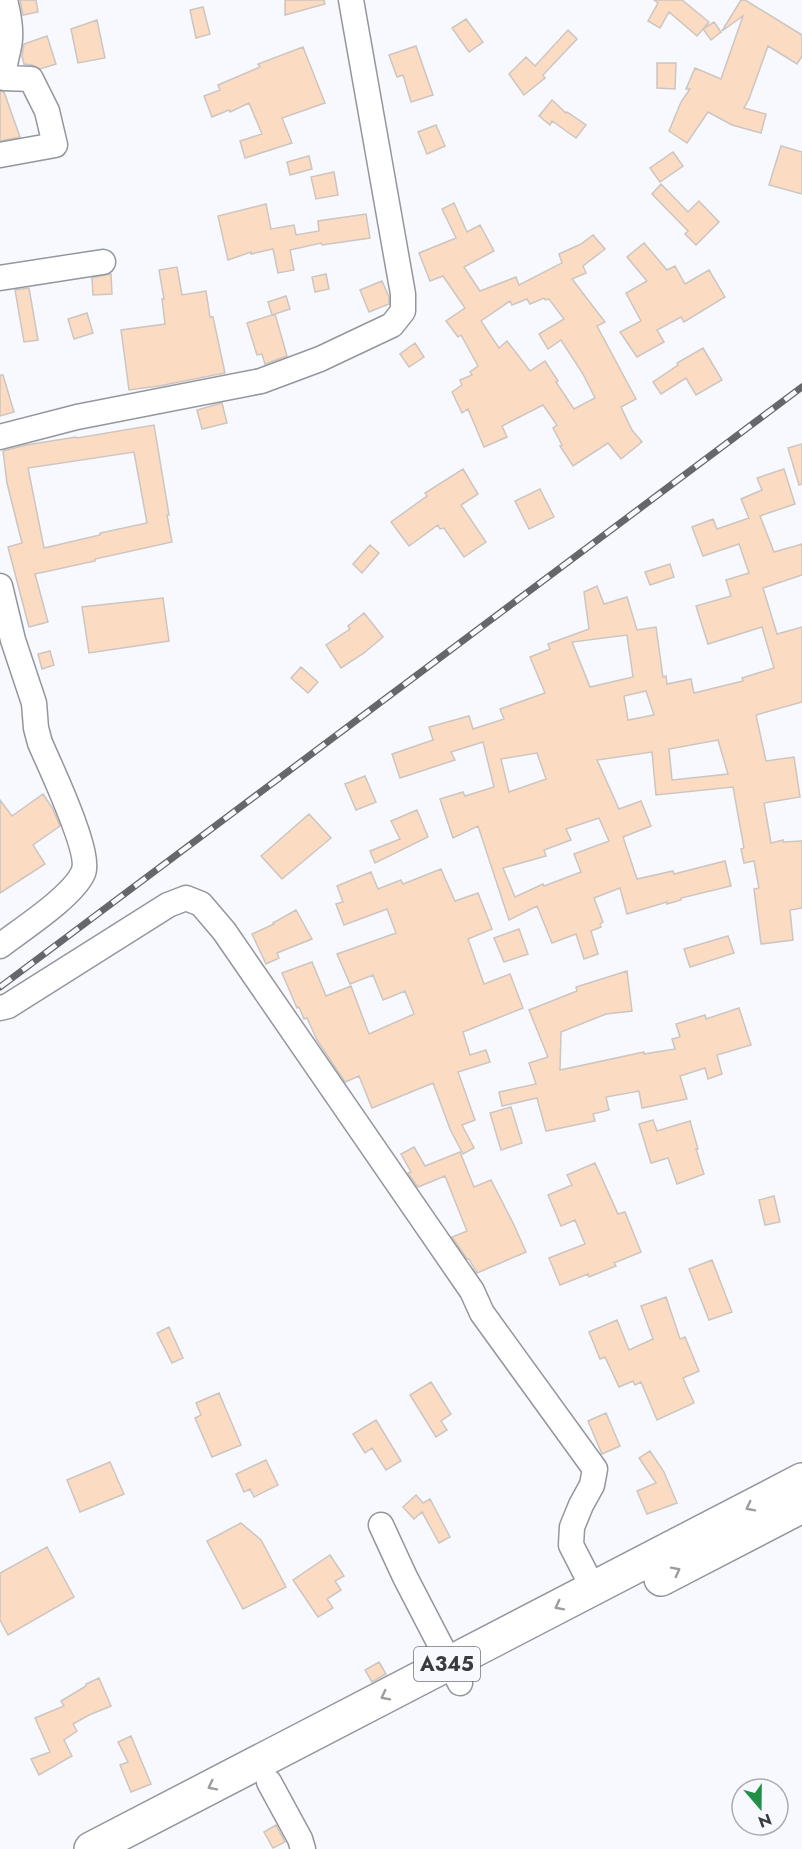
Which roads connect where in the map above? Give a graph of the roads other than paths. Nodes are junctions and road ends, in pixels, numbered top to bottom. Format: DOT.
graph roads {
  1 [pos="5,0"];
  2 [pos="351,0"];
  3 [pos="0,155"];
  4 [pos="103,262"];
  5 [pos="0,278"];
  6 [pos="0,437"];
  7 [pos="0,586"];
  8 [pos="0,946"];
  9 [pos="0,1008"];
  10 [pos="802,1480"];
  11 [pos="802,1506"];
  12 [pos="381,1525"];
  13 [pos="593,1588"];
  14 [pos="454,1673"];
  15 [pos="269,1782"];
  16 [pos="91,1849"];
  17 [pos="140,1849"];
  18 [pos="303,1849"];
  1 -- 3 [label="street"];
  2 -- 6 [label="street"];
  4 -- 5 [label="street"];
  7 -- 8 [label="street"];
  9 -- 13 [label="street"];
  10 -- 13 [label="highway, A345, one-way"];
  14 -- 11 [label="highway, A345, one-way"];
  12 -- 14 [label="street"];
  13 -- 14 [label="highway, A345, one-way"];
  14 -- 15 [label="highway, A345"];
  14 -- 16 [label="highway, A345, one-way"];
  15 -- 17 [label="highway, A345"];
  15 -- 18 [label="street"];
}
